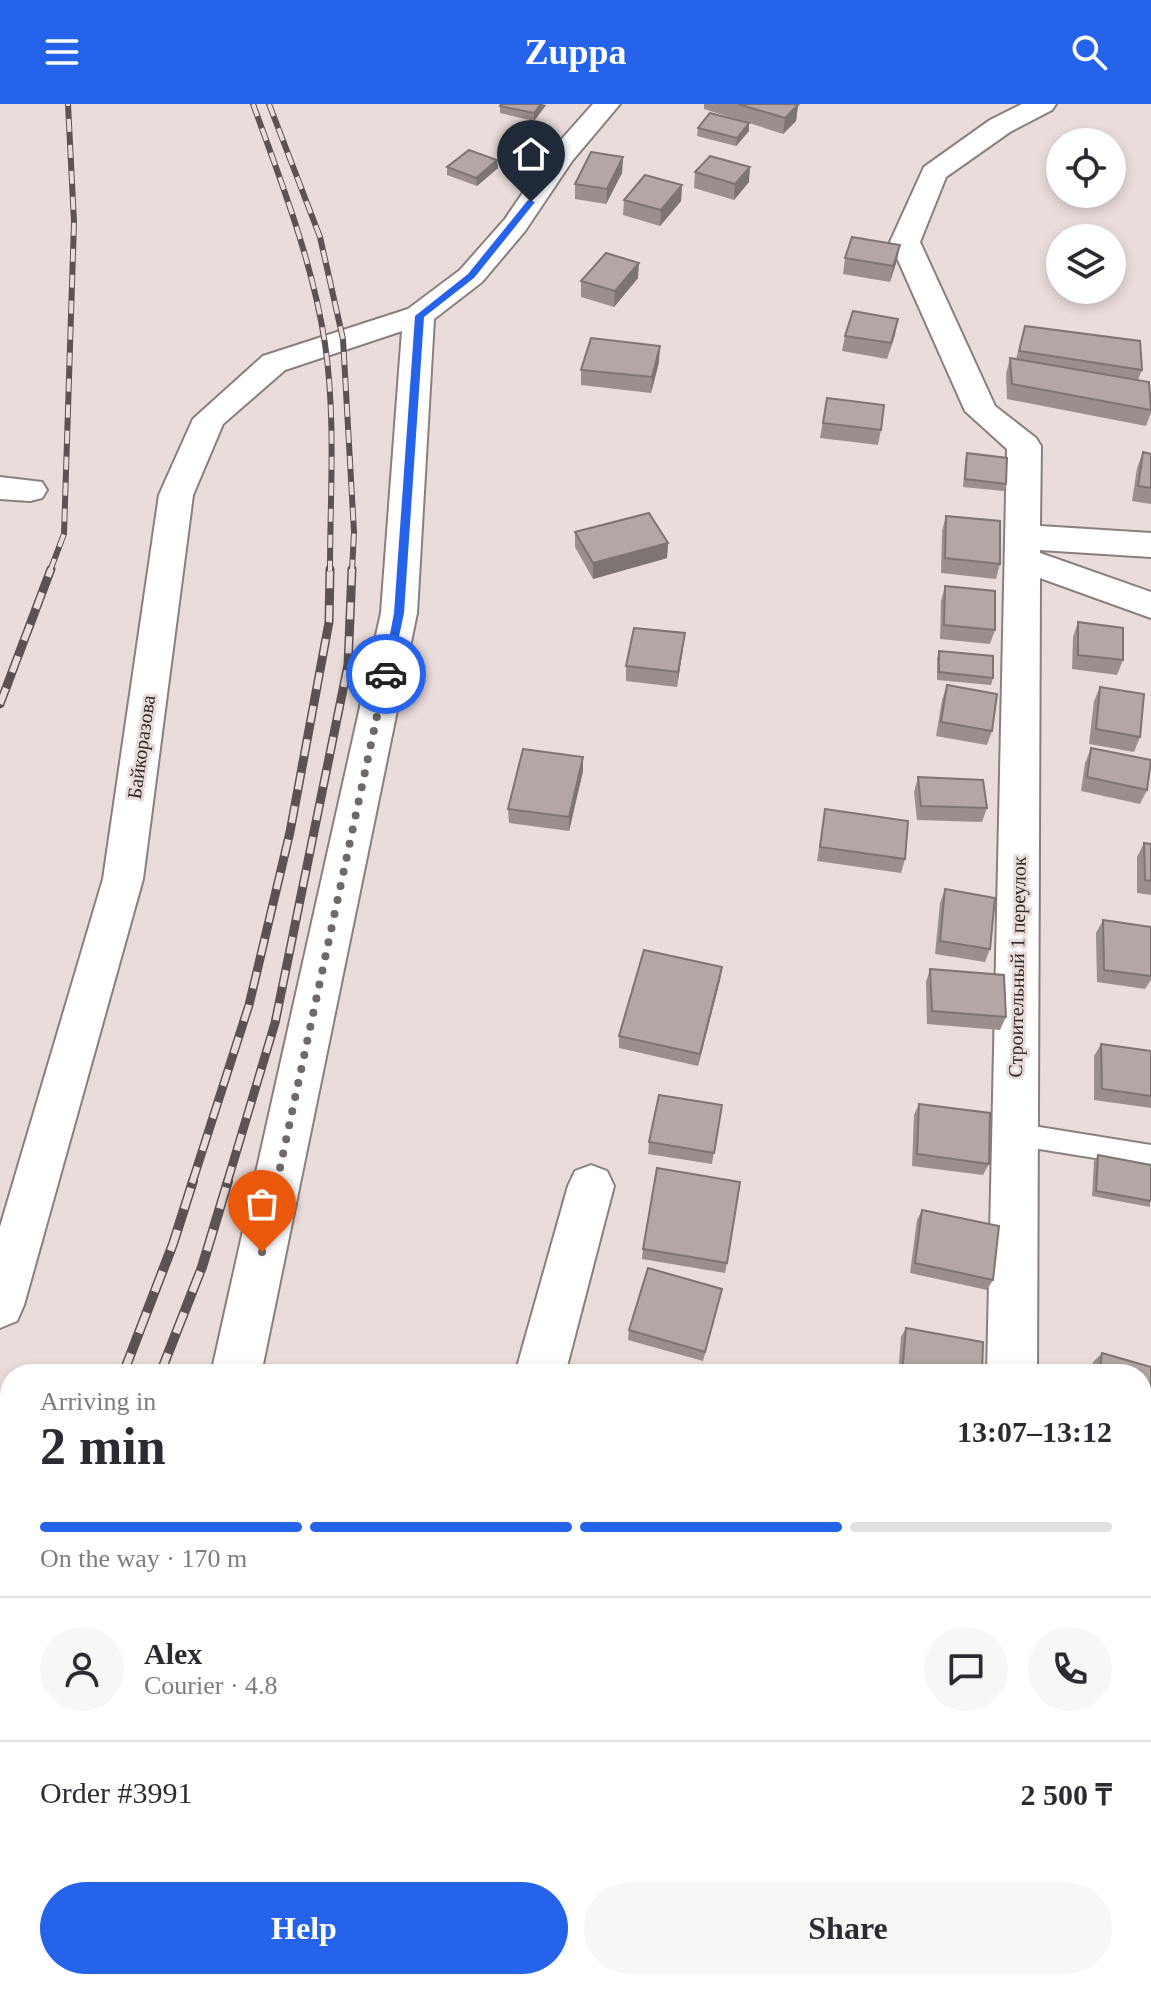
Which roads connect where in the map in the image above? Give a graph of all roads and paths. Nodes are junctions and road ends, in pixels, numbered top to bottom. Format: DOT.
graph roads {
  1 [pos="607,104"];
  2 [pos="1043,104"];
  3 [pos="419,316"];
  4 [pos="1151,545"];
  5 [pos="1022,548"];
  6 [pos="1151,605"];
  7 [pos="1015,1134"];
  8 [pos="1151,1156"];
  9 [pos="591,1186"];
  10 [pos="0,1305"];
  11 [pos="238,1364"];
  12 [pos="543,1364"];
  13 [pos="1012,1364"];
  1 -- 3 [label="street, Байкоразова"];
  2 -- 5 [label="street, Строительный 1 переулок"];
  3 -- 10 [label="street, Байкоразова"];
  3 -- 11 [label="street"];
  4 -- 5 [label="street"];
  5 -- 6 [label="street"];
  5 -- 7 [label="street, Строительный 1 переулок"];
  7 -- 8 [label="lane"];
  7 -- 13 [label="street, Строительный 1 переулок"];
  9 -- 12 [label="street"];
}
